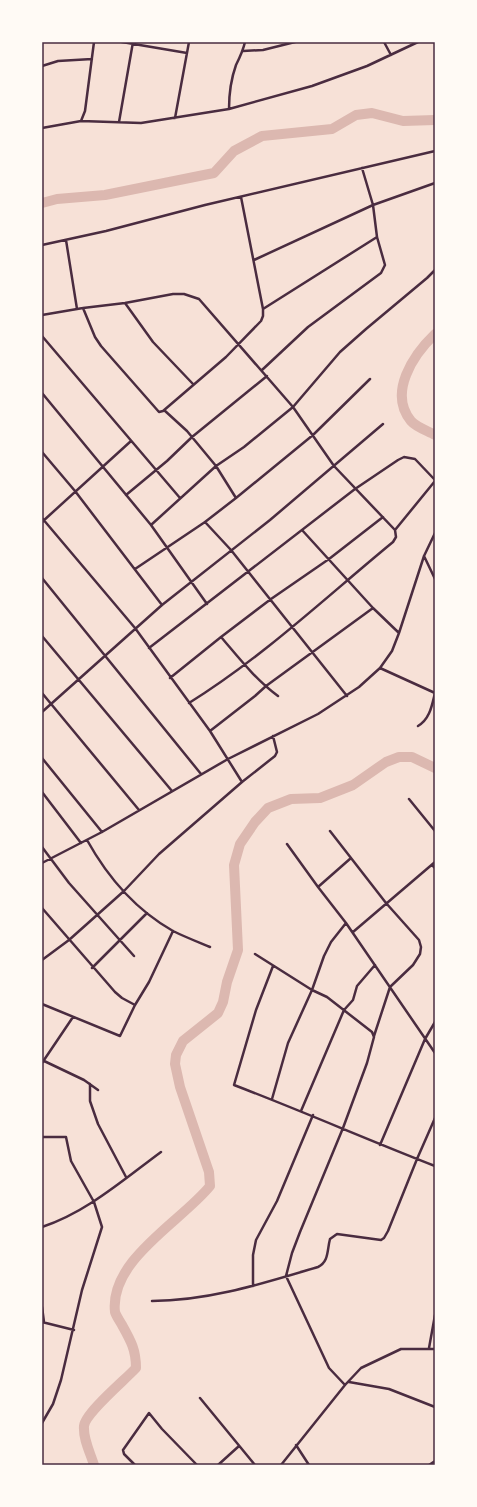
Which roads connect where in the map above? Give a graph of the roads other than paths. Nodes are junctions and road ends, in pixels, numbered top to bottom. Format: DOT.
graph roads {
  1 [pos="94,42"];
  2 [pos="122,42"];
  3 [pos="189,42"];
  4 [pos="245,42"];
  5 [pos="295,42"];
  6 [pos="384,42"];
  7 [pos="418,42"];
  8 [pos="132,43"];
  9 [pos="243,51"];
  10 [pos="187,53"];
  11 [pos="391,55"];
  12 [pos="92,59"];
  13 [pos="42,66"];
  14 [pos="229,109"];
  15 [pos="175,118"];
  16 [pos="81,121"];
  17 [pos="119,122"];
  18 [pos="42,128"];
  19 [pos="435,151"];
  20 [pos="362,168"];
  21 [pos="435,183"];
  22 [pos="241,197"];
  23 [pos="373,205"];
  24 [pos="377,237"];
  25 [pos="66,240"];
  26 [pos="42,245"];
  27 [pos="254,260"];
  28 [pos="435,270"];
  29 [pos="125,303"];
  30 [pos="83,308"];
  31 [pos="77,309"];
  32 [pos="263,309"];
  33 [pos="42,315"];
  34 [pos="42,336"];
  35 [pos="239,344"];
  36 [pos="262,370"];
  37 [pos="267,376"];
  38 [pos="370,379"];
  39 [pos="193,384"];
  40 [pos="42,393"];
  41 [pos="293,407"];
  42 [pos="164,410"];
  43 [pos="383,424"];
  44 [pos="312,435"];
  45 [pos="192,437"];
  46 [pos="131,441"];
  47 [pos="42,452"];
  48 [pos="102,466"];
  49 [pos="216,466"];
  50 [pos="334,466"];
  51 [pos="157,470"];
  52 [pos="435,480"];
  53 [pos="355,488"];
  54 [pos="75,492"];
  55 [pos="126,495"];
  56 [pos="180,498"];
  57 [pos="236,498"];
  58 [pos="383,517"];
  59 [pos="43,520"];
  60 [pos="205,522"];
  61 [pos="151,525"];
  62 [pos="302,530"];
  63 [pos="395,530"];
  64 [pos="435,533"];
  65 [pos="167,548"];
  66 [pos="231,550"];
  67 [pos="424,556"];
  68 [pos="329,559"];
  69 [pos="135,569"];
  70 [pos="248,571"];
  71 [pos="434,574"];
  72 [pos="42,578"];
  73 [pos="435,579"];
  74 [pos="347,580"];
  75 [pos="190,582"];
  76 [pos="271,599"];
  77 [pos="208,604"];
  78 [pos="162,605"];
  79 [pos="373,608"];
  80 [pos="293,627"];
  81 [pos="135,628"];
  82 [pos="399,633"];
  83 [pos="42,636"];
  84 [pos="221,637"];
  85 [pos="149,648"];
  86 [pos="313,652"];
  87 [pos="104,656"];
  88 [pos="245,665"];
  89 [pos="380,668"];
  90 [pos="170,678"];
  91 [pos="79,680"];
  92 [pos="266,686"];
  93 [pos="42,693"];
  94 [pos="435,693"];
  95 [pos="278,696"];
  96 [pos="347,696"];
  97 [pos="189,703"];
  98 [pos="51,704"];
  99 [pos="42,712"];
  100 [pos="418,726"];
  101 [pos="210,731"];
  102 [pos="273,736"];
  103 [pos="42,758"];
  104 [pos="228,759"];
  105 [pos="201,774"];
  106 [pos="242,782"];
  107 [pos="172,791"];
  108 [pos="42,792"];
  109 [pos="409,799"];
  110 [pos="139,810"];
  111 [pos="330,831"];
  112 [pos="435,831"];
  113 [pos="102,832"];
  114 [pos="87,840"];
  115 [pos="81,842"];
  116 [pos="287,844"];
  117 [pos="42,847"];
  118 [pos="351,858"];
  119 [pos="51,859"];
  120 [pos="435,862"];
  121 [pos="42,864"];
  122 [pos="432,864"];
  123 [pos="435,868"];
  124 [pos="318,887"];
  125 [pos="124,891"];
  126 [pos="386,903"];
  127 [pos="42,908"];
  128 [pos="147,913"];
  129 [pos="96,915"];
  130 [pos="346,923"];
  131 [pos="173,931"];
  132 [pos="353,932"];
  133 [pos="69,940"];
  134 [pos="120,941"];
  135 [pos="210,947"];
  136 [pos="255,954"];
  137 [pos="134,956"];
  138 [pos="42,960"];
  139 [pos="375,965"];
  140 [pos="273,966"];
  141 [pos="92,968"];
  142 [pos="390,987"];
  143 [pos="312,990"];
  144 [pos="42,1004"];
  145 [pos="135,1005"];
  146 [pos="344,1010"];
  147 [pos="73,1017"];
  148 [pos="435,1022"];
  149 [pos="374,1037"];
  150 [pos="425,1039"];
  151 [pos="435,1053"];
  152 [pos="42,1061"];
  153 [pos="90,1084"];
  154 [pos="98,1090"];
  155 [pos="272,1100"];
  156 [pos="301,1111"];
  157 [pos="313,1115"];
  158 [pos="435,1118"];
  159 [pos="343,1128"];
  160 [pos="42,1137"];
  161 [pos="380,1145"];
  162 [pos="161,1152"];
  163 [pos="417,1159"];
  164 [pos="435,1166"];
  165 [pos="126,1178"];
  166 [pos="94,1202"];
  167 [pos="42,1227"];
  168 [pos="286,1276"];
  169 [pos="253,1286"];
  170 [pos="152,1302"];
  171 [pos="42,1307"];
  172 [pos="435,1315"];
  173 [pos="43,1322"];
  174 [pos="74,1330"];
  175 [pos="429,1348"];
  176 [pos="435,1349"];
  177 [pos="345,1385"];
  178 [pos="200,1398"];
  179 [pos="435,1407"];
  180 [pos="42,1423"];
  181 [pos="239,1446"];
  182 [pos="296,1446"];
  183 [pos="435,1461"];
  184 [pos="135,1465"];
  185 [pos="197,1465"];
  186 [pos="218,1465"];
  187 [pos="255,1465"];
  188 [pos="281,1465"];
  189 [pos="309,1465"];
  190 [pos="430,1465"];
  1 -- 12 [label="street"];
  2 -- 8 [label="street"];
  3 -- 10 [label="street"];
  4 -- 9 [label="street"];
  5 -- 9 [label="street"];
  6 -- 11 [label="street"];
  7 -- 11 [label="street"];
  8 -- 10 [label="street"];
  8 -- 17 [label="street"];
  9 -- 14 [label="street"];
  10 -- 15 [label="street"];
  11 -- 14 [label="street"];
  12 -- 13 [label="street"];
  12 -- 16 [label="street"];
  14 -- 15 [label="street"];
  15 -- 17 [label="street"];
  16 -- 17 [label="street"];
  16 -- 18 [label="street"];
  19 -- 20 [label="street"];
  20 -- 22 [label="street"];
  20 -- 23 [label="street"];
  21 -- 23 [label="street"];
  22 -- 25 [label="street"];
  22 -- 27 [label="street"];
  23 -- 24 [label="street"];
  23 -- 27 [label="street"];
  24 -- 32 [label="street"];
  24 -- 36 [label="street"];
  25 -- 26 [label="street"];
  25 -- 31 [label="street"];
  27 -- 32 [label="street"];
  28 -- 41 [label="street"];
  29 -- 30 [label="street"];
  29 -- 35 [label="street"];
  29 -- 39 [label="street"];
  30 -- 31 [label="street"];
  30 -- 42 [label="street"];
  31 -- 33 [label="street"];
  32 -- 35 [label="street"];
  34 -- 46 [label="street"];
  35 -- 36 [label="street"];
  35 -- 39 [label="street"];
  36 -- 37 [label="street"];
  37 -- 41 [label="street"];
  37 -- 45 [label="street"];
  38 -- 44 [label="street"];
  39 -- 42 [label="street"];
  40 -- 48 [label="street"];
  41 -- 44 [label="street"];
  41 -- 49 [label="street"];
  42 -- 45 [label="street"];
  43 -- 50 [label="street"];
  44 -- 50 [label="street"];
  44 -- 57 [label="street"];
  45 -- 49 [label="street"];
  45 -- 51 [label="street"];
  46 -- 48 [label="street"];
  46 -- 51 [label="street"];
  47 -- 54 [label="street"];
  48 -- 54 [label="street"];
  48 -- 55 [label="street"];
  49 -- 56 [label="street"];
  49 -- 57 [label="street"];
  50 -- 53 [label="street"];
  50 -- 66 [label="street"];
  51 -- 55 [label="street"];
  51 -- 56 [label="street"];
  52 -- 53 [label="street"];
  52 -- 63 [label="street"];
  53 -- 58 [label="street"];
  53 -- 62 [label="street"];
  54 -- 59 [label="street"];
  54 -- 69 [label="street"];
  55 -- 61 [label="street"];
  56 -- 61 [label="street"];
  57 -- 60 [label="street"];
  58 -- 63 [label="street"];
  58 -- 68 [label="street"];
  59 -- 81 [label="street"];
  60 -- 65 [label="street"];
  60 -- 66 [label="street"];
  61 -- 65 [label="street"];
  62 -- 68 [label="street"];
  62 -- 70 [label="street"];
  63 -- 74 [label="street"];
  64 -- 67 [label="street"];
  65 -- 69 [label="street"];
  65 -- 75 [label="street"];
  66 -- 70 [label="street"];
  66 -- 75 [label="street"];
  67 -- 71 [label="street"];
  67 -- 82 [label="street"];
  68 -- 74 [label="street"];
  68 -- 76 [label="street"];
  69 -- 78 [label="street"];
  70 -- 76 [label="street"];
  70 -- 77 [label="street"];
  71 -- 73 [label="street"];
  72 -- 87 [label="street"];
  74 -- 79 [label="street"];
  74 -- 80 [label="street"];
  75 -- 77 [label="street"];
  75 -- 78 [label="street"];
  76 -- 80 [label="street"];
  76 -- 84 [label="street"];
  77 -- 85 [label="street"];
  78 -- 81 [label="street"];
  79 -- 82 [label="street"];
  79 -- 86 [label="street"];
  80 -- 86 [label="street"];
  80 -- 88 [label="street"];
  81 -- 85 [label="street"];
  81 -- 87 [label="street"];
  82 -- 89 [label="street"];
  83 -- 91 [label="street"];
  84 -- 88 [label="street"];
  84 -- 90 [label="street"];
  85 -- 90 [label="street"];
  86 -- 92 [label="street"];
  86 -- 96 [label="street"];
  87 -- 91 [label="street"];
  87 -- 105 [label="street"];
  88 -- 92 [label="street"];
  88 -- 97 [label="street"];
  89 -- 94 [label="street"];
  89 -- 96 [label="street"];
  90 -- 97 [label="street"];
  91 -- 98 [label="street"];
  91 -- 107 [label="street"];
  92 -- 95 [label="street"];
  92 -- 101 [label="street"];
  93 -- 98 [label="street"];
  94 -- 100 [label="street"];
  96 -- 102 [label="street"];
  97 -- 101 [label="street"];
  98 -- 99 [label="street"];
  98 -- 110 [label="street"];
  101 -- 104 [label="street"];
  102 -- 104 [label="street"];
  102 -- 106 [label="street"];
  103 -- 113 [label="street"];
  104 -- 105 [label="street"];
  104 -- 106 [label="street"];
  105 -- 107 [label="street"];
  106 -- 125 [label="street"];
  107 -- 110 [label="street"];
  108 -- 115 [label="street"];
  109 -- 112 [label="street"];
  110 -- 113 [label="street"];
  111 -- 118 [label="street"];
  113 -- 114 [label="street"];
  114 -- 115 [label="street"];
  114 -- 125 [label="street"];
  115 -- 119 [label="street"];
  116 -- 124 [label="street"];
  117 -- 119 [label="street"];
  118 -- 124 [label="street"];
  118 -- 126 [label="street"];
  119 -- 121 [label="street"];
  119 -- 129 [label="street"];
  120 -- 122 [label="street"];
  122 -- 123 [label="street"];
  122 -- 126 [label="street"];
  124 -- 130 [label="street"];
  125 -- 128 [label="street"];
  125 -- 129 [label="street"];
  126 -- 132 [label="street"];
  126 -- 142 [label="street"];
  127 -- 133 [label="street"];
  128 -- 131 [label="street"];
  128 -- 134 [label="street"];
  129 -- 133 [label="street"];
  129 -- 134 [label="street"];
  130 -- 132 [label="street"];
  130 -- 143 [label="street"];
  131 -- 135 [label="street"];
  131 -- 145 [label="street"];
  132 -- 139 [label="street"];
  133 -- 138 [label="street"];
  133 -- 141 [label="street"];
  134 -- 137 [label="street"];
  134 -- 141 [label="street"];
  136 -- 140 [label="street"];
  139 -- 142 [label="street"];
  139 -- 146 [label="street"];
  140 -- 143 [label="street"];
  140 -- 155 [label="street"];
  141 -- 145 [label="street"];
  142 -- 149 [label="street"];
  142 -- 150 [label="street"];
  143 -- 146 [label="street"];
  143 -- 155 [label="street"];
  144 -- 147 [label="street"];
  145 -- 147 [label="street"];
  146 -- 149 [label="street"];
  146 -- 156 [label="street"];
  147 -- 152 [label="street"];
  148 -- 150 [label="street"];
  149 -- 159 [label="street"];
  150 -- 151 [label="street"];
  150 -- 161 [label="street"];
  152 -- 153 [label="street"];
  153 -- 154 [label="street"];
  153 -- 165 [label="street"];
  155 -- 156 [label="street"];
  156 -- 157 [label="street"];
  157 -- 159 [label="street"];
  157 -- 169 [label="street"];
  158 -- 163 [label="street"];
  159 -- 161 [label="street"];
  159 -- 168 [label="street"];
  160 -- 166 [label="street"];
  161 -- 163 [label="street"];
  162 -- 165 [label="street"];
  163 -- 164 [label="street"];
  163 -- 168 [label="street"];
  165 -- 166 [label="street"];
  166 -- 167 [label="street"];
  166 -- 174 [label="street"];
  168 -- 169 [label="street"];
  168 -- 177 [label="street"];
  169 -- 170 [label="street"];
  171 -- 173 [label="street"];
  172 -- 175 [label="street"];
  173 -- 174 [label="street"];
  174 -- 180 [label="street"];
  175 -- 176 [label="street"];
  175 -- 177 [label="street"];
  177 -- 179 [label="street"];
  177 -- 182 [label="street"];
  178 -- 181 [label="street"];
  181 -- 186 [label="street"];
  181 -- 187 [label="street"];
  182 -- 188 [label="street"];
  182 -- 189 [label="street"];
  183 -- 190 [label="street"];
  184 -- 185 [label="street"];
}
